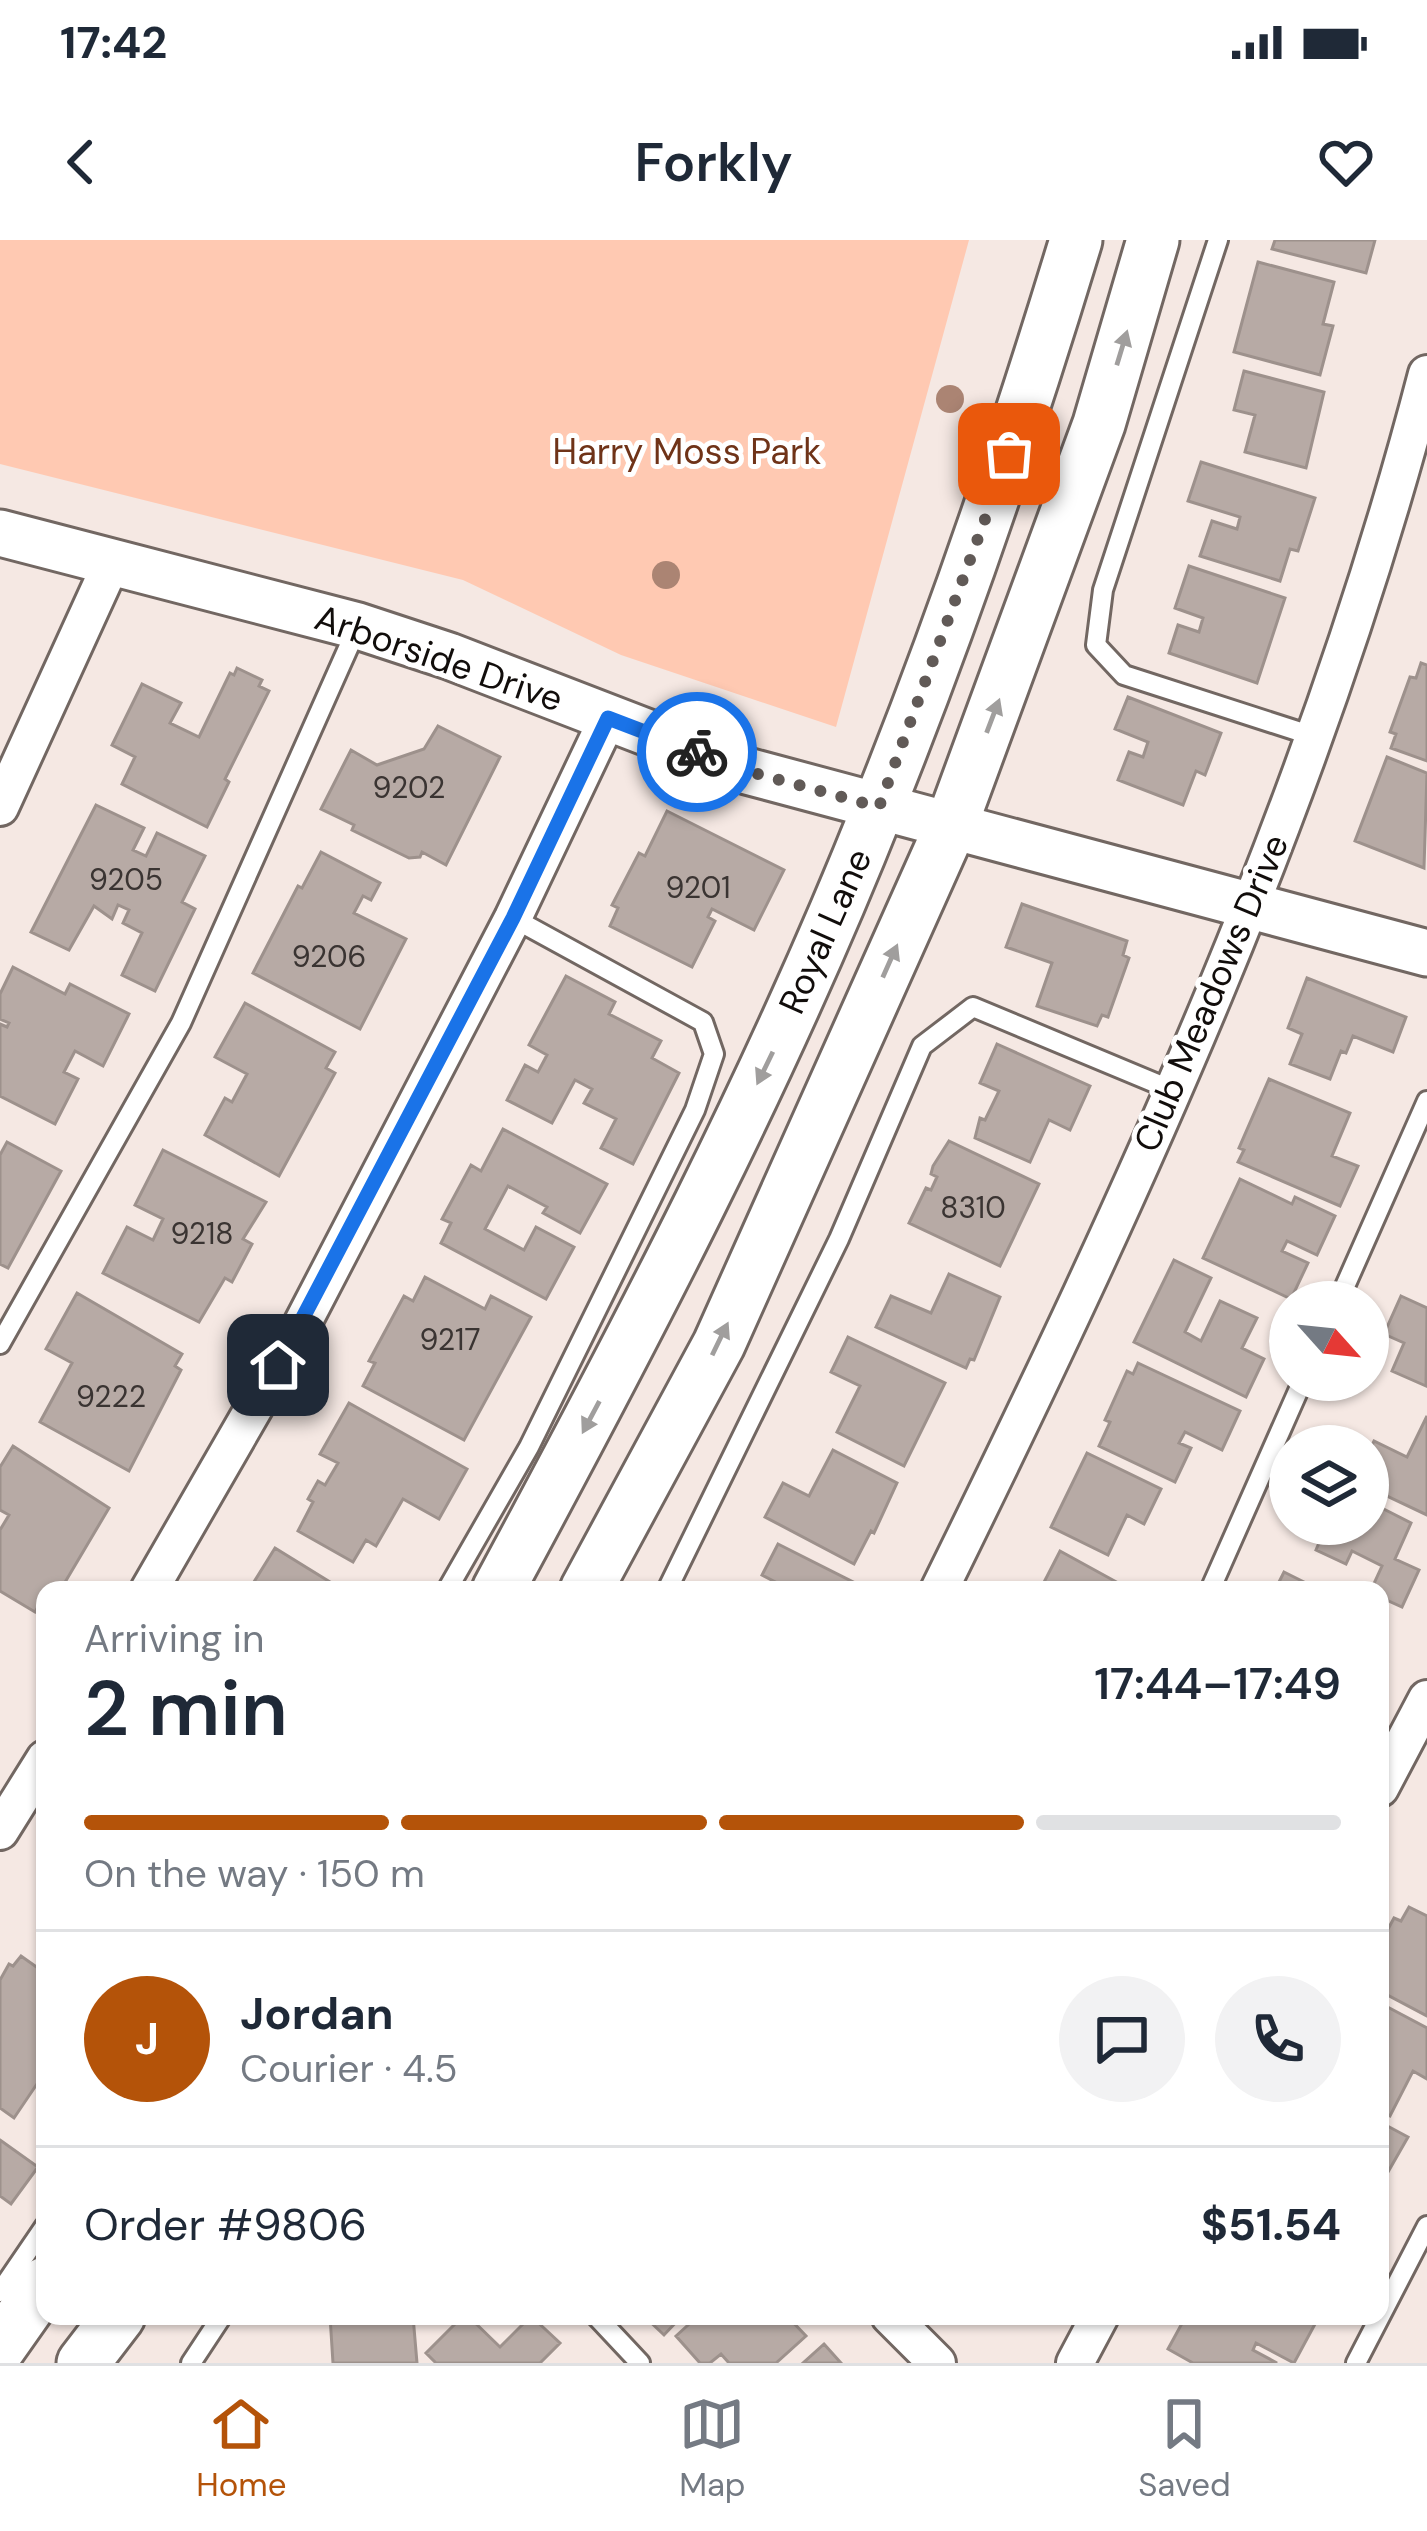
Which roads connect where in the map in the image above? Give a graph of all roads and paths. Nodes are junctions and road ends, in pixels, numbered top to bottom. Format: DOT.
graph roads {
  1 [pos="1076,240"];
  2 [pos="1153,240"];
  3 [pos="1218,240"];
  4 [pos="1427,374"];
  5 [pos="0,533"];
  6 [pos="112,562"];
  7 [pos="358,626"];
  8 [pos="608,718"];
  9 [pos="1313,736"];
  10 [pos="0,807"];
  11 [pos="879,807"];
  12 [pos="951,826"];
  13 [pos="1252,908"];
  14 [pos="513,918"];
  15 [pos="1427,953"];
  16 [pos="1172,1090"];
  17 [pos="1427,1101"];
  18 [pos="1347,1281"];
  19 [pos="0,1344"];
  20 [pos="1294,1401"];
  21 [pos="154,1581"];
  22 [pos="452,1581"];
  23 [pos="504,1581"];
  24 [pos="591,1581"];
  25 [pos="671,1581"];
  26 [pos="943,1581"];
  27 [pos="1214,1581"];
  28 [pos="1427,1699"];
  29 [pos="1389,1771"];
  30 [pos="36,1773"];
  31 [pos="0,1831"];
  32 [pos="1427,2226"];
  33 [pos="36,2239"];
  34 [pos="0,2292"];
  35 [pos="36,2296"];
  36 [pos="1389,2299"];
  37 [pos="112,2325"];
  38 [pos="216,2325"];
  39 [pos="604,2325"];
  40 [pos="899,2325"];
  41 [pos="1095,2325"];
  42 [pos="1376,2325"];
  43 [pos="0,2347"];
  44 [pos="83,2363"];
  45 [pos="191,2363"];
  46 [pos="640,2363"];
  47 [pos="937,2363"];
  48 [pos="1075,2363"];
  49 [pos="1356,2363"];
  1 -- 11 [label="main road, Royal Lane"];
  12 -- 2 [label="main road, Royal Lane, one-way"];
  3 -- 9 [label="lane"];
  4 -- 9 [label="street, Club Meadows Drive"];
  5 -- 6 [label="street, Arborside Drive"];
  6 -- 7 [label="street, Arborside Drive"];
  6 -- 10 [label="street"];
  7 -- 8 [label="street, Arborside Drive"];
  7 -- 19 [label="lane"];
  8 -- 11 [label="street, Arborside Drive"];
  8 -- 14 [label="street"];
  9 -- 13 [label="street, Club Meadows Drive"];
  11 -- 12 [label="street, Arborside Drive"];
  11 -- 23 [label="main road, Royal Lane, one-way"];
  12 -- 13 [label="street, Arborside Drive"];
  24 -- 12 [label="main road, Royal Lane, one-way"];
  13 -- 15 [label="street, Arborside Drive"];
  13 -- 16 [label="street, Club Meadows Drive"];
  14 -- 21 [label="street"];
  14 -- 22 [label="lane"];
  16 -- 25 [label="lane"];
  16 -- 26 [label="street, Club Meadows Drive"];
  17 -- 18 [label="lane"];
  20 -- 27 [label="lane"];
  28 -- 29 [label="street"];
  30 -- 31 [label="street"];
  32 -- 36 [label="lane"];
  33 -- 34 [label="lane"];
  35 -- 43 [label="main road"];
  37 -- 44 [label="main road"];
  38 -- 45 [label="lane"];
  39 -- 46 [label="lane"];
  40 -- 47 [label="street"];
  41 -- 48 [label="street"];
  42 -- 49 [label="lane"];
}
